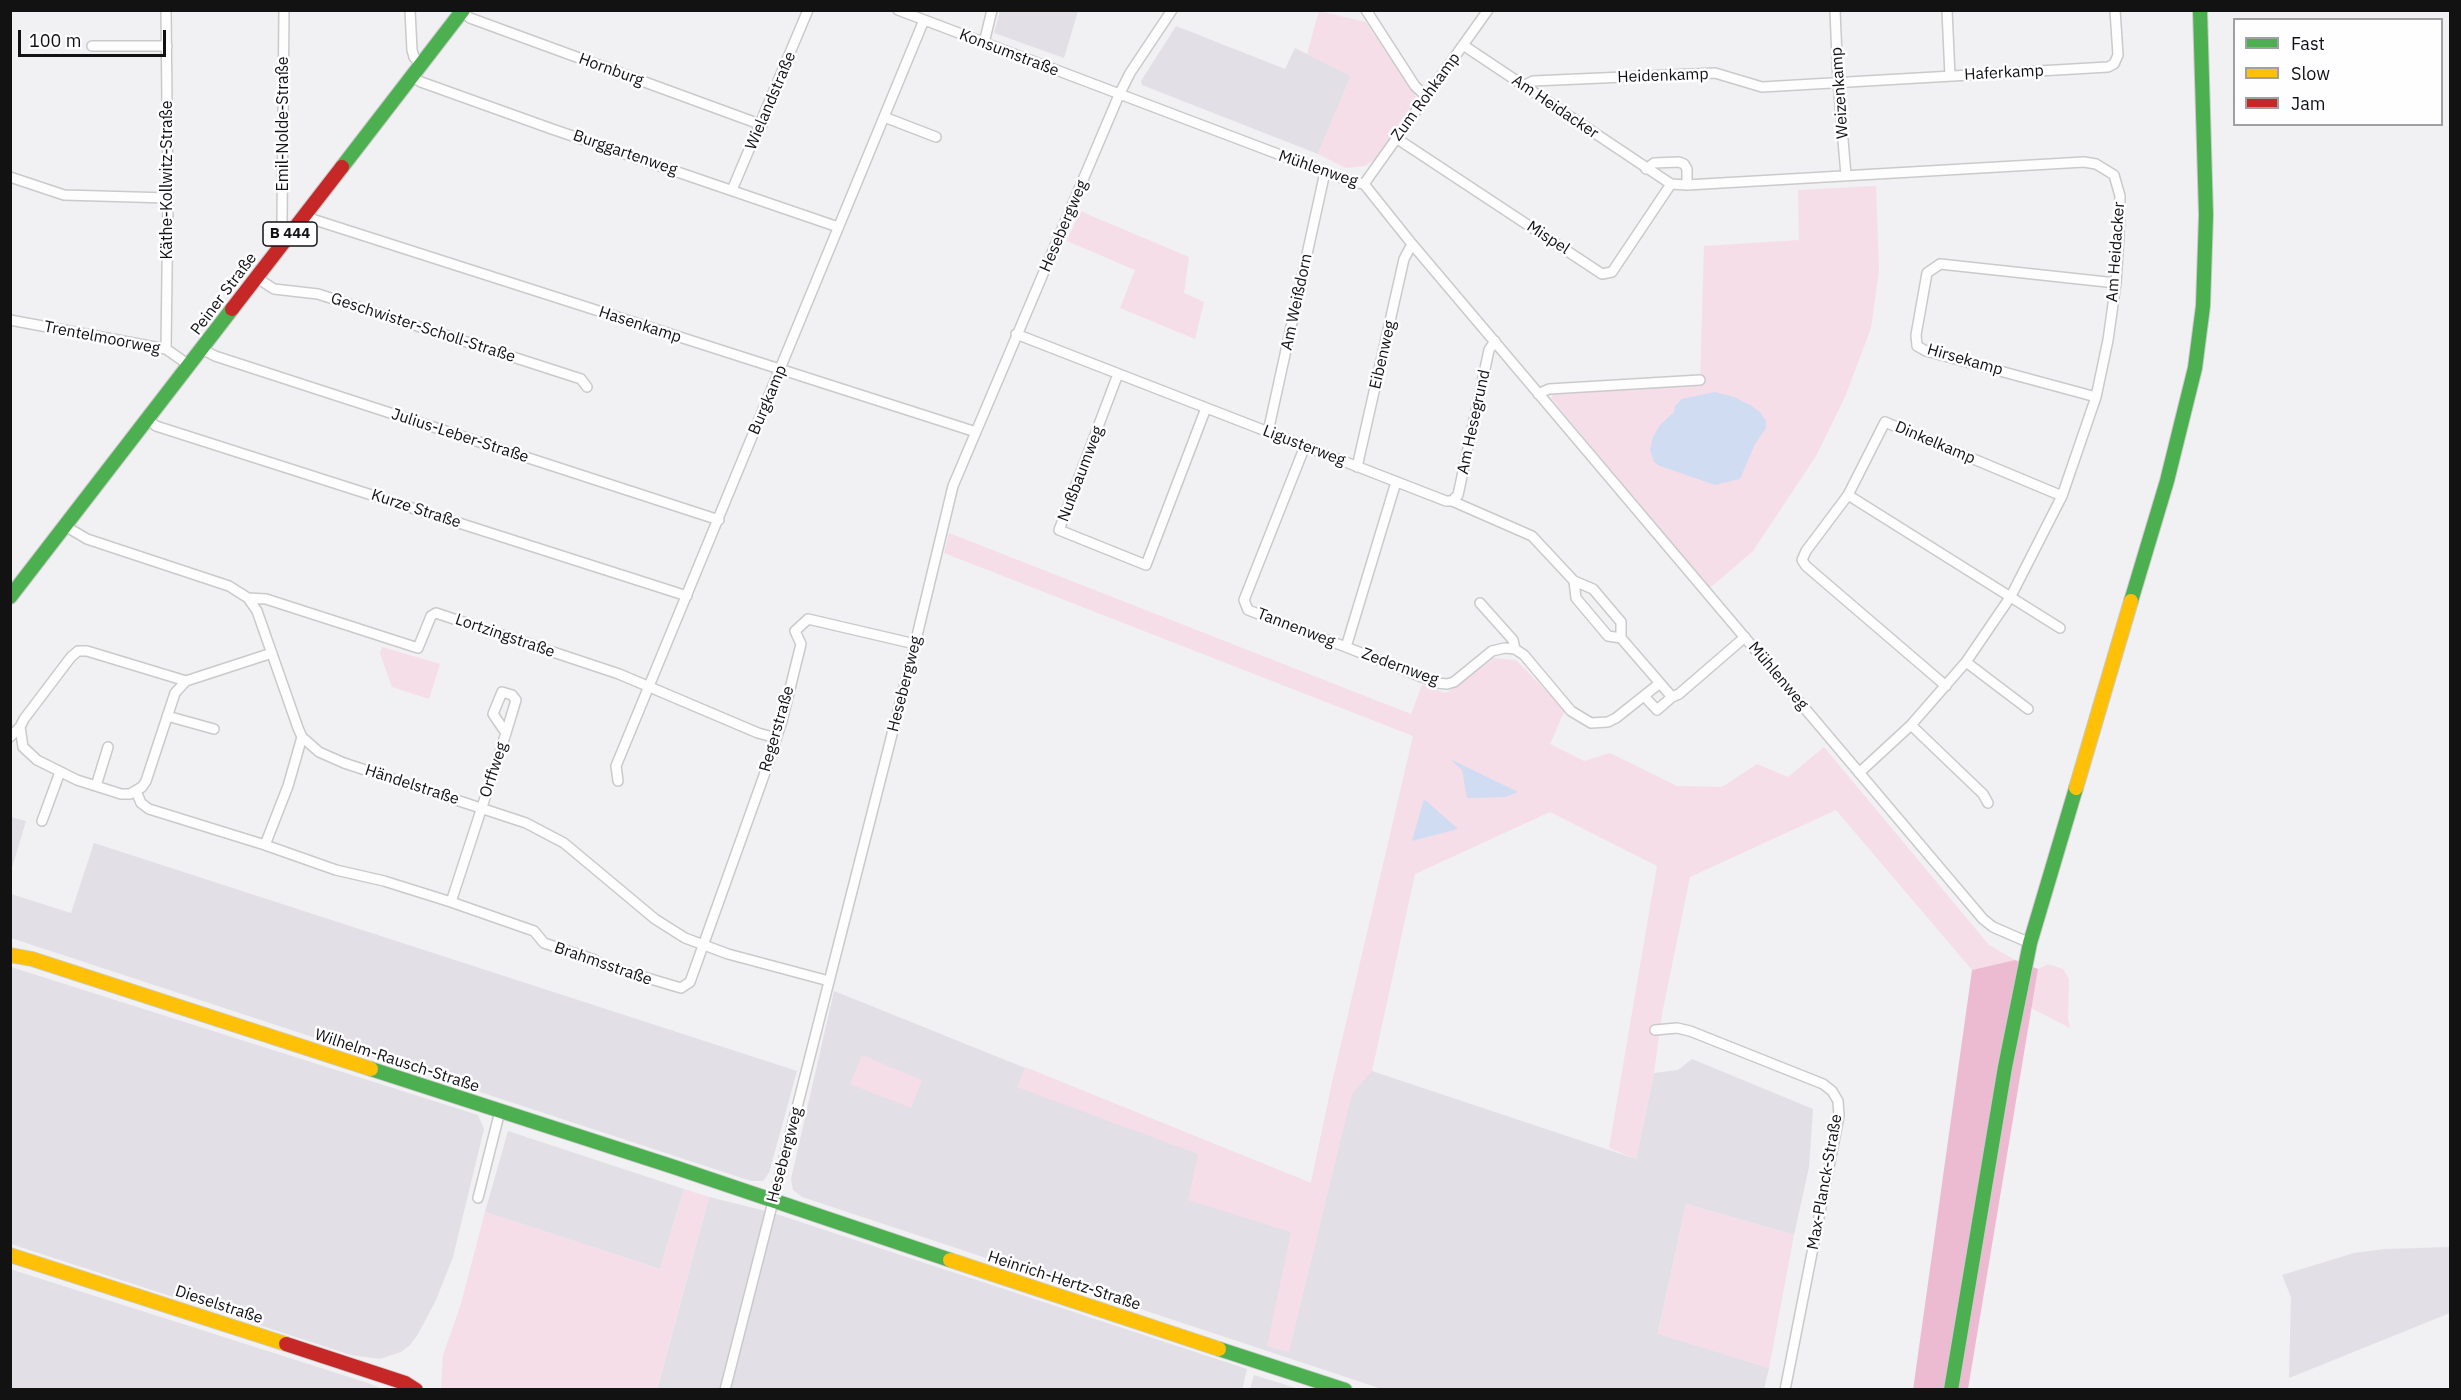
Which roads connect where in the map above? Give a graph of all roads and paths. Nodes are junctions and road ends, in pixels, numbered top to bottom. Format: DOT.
graph roads {
  1 [pos="166,10"];
  2 [pos="284,10"];
  3 [pos="410,10"];
  4 [pos="808,10"];
  5 [pos="898,10"];
  6 [pos="992,10"];
  7 [pos="1172,10"];
  8 [pos="1366,10"];
  9 [pos="1488,10"];
  10 [pos="1835,10"];
  11 [pos="1947,10"];
  12 [pos="2115,10"];
  13 [pos="2200,10"];
  14 [pos="463,11"];
  15 [pos="924,20"];
  16 [pos="984,43"];
  17 [pos="1463,45"];
  18 [pos="92,46"];
  19 [pos="167,46"];
  20 [pos="421,64"];
  21 [pos="1950,76"];
  22 [pos="412,77"];
  23 [pos="1838,82"];
  24 [pos="1523,86"];
  25 [pos="1119,95"];
  26 [pos="1426,96"];
  27 [pos="884,117"];
  28 [pos="762,125"];
  29 [pos="936,137"];
  30 [pos="1396,138"];
  31 [pos="1646,169"];
  32 [pos="1325,172"];
  33 [pos="1846,175"];
  34 [pos="10,177"];
  35 [pos="1364,184"];
  36 [pos="1671,184"];
  37 [pos="1687,185"];
  38 [pos="732,190"];
  39 [pos="168,198"];
  40 [pos="305,215"];
  41 [pos="838,227"];
  42 [pos="289,235"];
  43 [pos="1412,244"];
  44 [pos="256,278"];
  45 [pos="2116,284"];
  46 [pos="10,320"];
  47 [pos="1016,334"];
  48 [pos="1494,341"];
  49 [pos="166,349"];
  50 [pos="202,349"];
  51 [pos="189,365"];
  52 [pos="781,371"];
  53 [pos="1118,374"];
  54 [pos="1700,380"];
  55 [pos="587,387"];
  56 [pos="1538,394"];
  57 [pos="2096,397"];
  58 [pos="1206,408"];
  59 [pos="147,419"];
  60 [pos="976,432"];
  61 [pos="1268,432"];
  62 [pos="1305,446"];
  63 [pos="1357,467"];
  64 [pos="1396,482"];
  65 [pos="1848,495"];
  66 [pos="2062,496"];
  67 [pos="1452,501"];
  68 [pos="718,520"];
  69 [pos="65,526"];
  70 [pos="1574,581"];
  71 [pos="687,596"];
  72 [pos="10,597"];
  73 [pos="2011,597"];
  74 [pos="248,598"];
  75 [pos="1480,603"];
  76 [pos="2060,628"];
  77 [pos="1745,637"];
  78 [pos="1621,638"];
  79 [pos="915,644"];
  80 [pos="1346,647"];
  81 [pos="1515,649"];
  82 [pos="272,653"];
  83 [pos="1966,662"];
  84 [pos="186,681"];
  85 [pos="1660,683"];
  86 [pos="1946,686"];
  87 [pos="649,687"];
  88 [pos="1644,696"];
  89 [pos="1671,698"];
  90 [pos="2028,709"];
  91 [pos="167,716"];
  92 [pos="1911,725"];
  93 [pos="20,727"];
  94 [pos="214,729"];
  95 [pos="506,733"];
  96 [pos="10,737"];
  97 [pos="302,737"];
  98 [pos="776,738"];
  99 [pos="108,747"];
  100 [pos="60,772"];
  101 [pos="1858,773"];
  102 [pos="618,781"];
  103 [pos="96,786"];
  104 [pos="136,791"];
  105 [pos="1988,803"];
  106 [pos="482,807"];
  107 [pos="42,821"];
  108 [pos="265,845"];
  109 [pos="451,902"];
  110 [pos="2030,943"];
  111 [pos="704,946"];
  112 [pos="10,955"];
  113 [pos="829,981"];
  114 [pos="1655,1030"];
  115 [pos="500,1111"];
  116 [pos="478,1198"];
  117 [pos="773,1201"];
  118 [pos="10,1255"];
  119 [pos="416,1389"];
  120 [pos="725,1389"];
  121 [pos="1345,1389"];
  122 [pos="1785,1389"];
  123 [pos="1951,1389"];
  1 -- 19 [label="street, Käthe-Kollwitz-Straße"];
  2 -- 42 [label="street, Emil-Nolde-Straße"];
  3 -- 20 [label="street"];
  4 -- 28 [label="street, Wielandstraße"];
  5 -- 15 [label="street, Konsumstraße"];
  6 -- 16 [label="street"];
  7 -- 25 [label="street, Hesebergweg"];
  8 -- 26 [label="street"];
  9 -- 17 [label="street, Zum Rohkamp"];
  10 -- 23 [label="street, Weizenkamp"];
  11 -- 21 [label="street"];
  12 -- 21 [label="street, Haferkamp"];
  13 -- 110 [label="main road"];
  14 -- 20 [label="main road, Peiner Straße / B 444"];
  14 -- 28 [label="street, Hornburg"];
  15 -- 16 [label="street, Konsumstraße"];
  15 -- 27 [label="street, Burgkamp"];
  16 -- 25 [label="street, Konsumstraße"];
  17 -- 24 [label="street, Am Heidacker"];
  17 -- 26 [label="street, Zum Rohkamp"];
  18 -- 19 [label="street"];
  19 -- 39 [label="street, Käthe-Kollwitz-Straße"];
  20 -- 22 [label="main road, Peiner Straße / B 444"];
  21 -- 23 [label="street, Haferkamp"];
  22 -- 38 [label="street, Burggartenweg"];
  22 -- 40 [label="main road, Peiner Straße / B 444"];
  23 -- 24 [label="street, Heidenkamp"];
  23 -- 33 [label="street, Weizenkamp"];
  24 -- 31 [label="street, Am Heidacker"];
  25 -- 32 [label="street, Mühlenweg"];
  25 -- 47 [label="street, Hesebergweg"];
  26 -- 30 [label="street, Zum Rohkamp"];
  27 -- 29 [label="street"];
  27 -- 41 [label="street, Burgkamp"];
  28 -- 38 [label="street, Wielandstraße"];
  30 -- 35 [label="street, Zum Rohkamp"];
  30 -- 36 [label="street, Mispel"];
  31 -- 36 [label="street, Am Heidacker"];
  31 -- 37 [label="street"];
  32 -- 35 [label="street, Mühlenweg"];
  32 -- 61 [label="street, Am Weißdorn"];
  33 -- 37 [label="street, Am Heidacker"];
  33 -- 45 [label="street, Am Heidacker"];
  34 -- 39 [label="street"];
  35 -- 43 [label="street, Mühlenweg"];
  36 -- 37 [label="street, Am Heidacker"];
  38 -- 41 [label="street, Burggartenweg"];
  39 -- 49 [label="street, Käthe-Kollwitz-Straße"];
  40 -- 42 [label="main road, Peiner Straße / B 444"];
  40 -- 52 [label="street, Hasenkamp"];
  41 -- 52 [label="street, Burgkamp"];
  42 -- 44 [label="main road, Peiner Straße / B 444"];
  43 -- 48 [label="street, Mühlenweg"];
  43 -- 63 [label="street, Eibenweg"];
  44 -- 50 [label="main road, Peiner Straße / B 444"];
  44 -- 55 [label="street, Geschwister-Scholl-Straße"];
  45 -- 57 [label="street, Am Heidacker"];
  45 -- 57 [label="street, Hirsekamp"];
  46 -- 49 [label="street, Trentelmoorweg"];
  47 -- 53 [label="street, Ligusterweg"];
  47 -- 60 [label="street, Hesebergweg"];
  48 -- 56 [label="street, Mühlenweg"];
  48 -- 67 [label="street, Am Hesegrund"];
  49 -- 51 [label="street, Trentelmoorweg"];
  50 -- 51 [label="main road, Peiner Straße / B 444"];
  50 -- 68 [label="street, Julius-Leber-Straße"];
  51 -- 59 [label="main road, Peiner Straße / B 444"];
  52 -- 60 [label="street, Hasenkamp"];
  52 -- 68 [label="street, Burgkamp"];
  53 -- 58 [label="street, Ligusterweg"];
  53 -- 58 [label="street, Nußbaumweg"];
  54 -- 56 [label="street"];
  56 -- 77 [label="street, Mühlenweg"];
  57 -- 66 [label="street, Am Heidacker"];
  58 -- 61 [label="street, Ligusterweg"];
  59 -- 69 [label="main road, Peiner Straße / B 444"];
  59 -- 71 [label="street, Kurze Straße"];
  60 -- 79 [label="street, Hesebergweg"];
  61 -- 62 [label="street, Ligusterweg"];
  62 -- 63 [label="street, Ligusterweg"];
  62 -- 80 [label="street, Tannenweg"];
  63 -- 64 [label="street, Ligusterweg"];
  64 -- 67 [label="street, Ligusterweg"];
  64 -- 80 [label="street, Tannenweg"];
  65 -- 66 [label="street, Dinkelkamp"];
  65 -- 73 [label="street"];
  65 -- 86 [label="street, Dinkelkamp"];
  66 -- 73 [label="street, Am Heidacker"];
  67 -- 70 [label="street, Ligusterweg"];
  68 -- 71 [label="street, Burgkamp"];
  69 -- 72 [label="main road, Peiner Straße / B 444"];
  69 -- 74 [label="street"];
  70 -- 78 [label="street, Ligusterweg"];
  70 -- 78 [label="street, Ligusterweg"];
  71 -- 87 [label="street, Burgkamp"];
  73 -- 76 [label="street"];
  73 -- 83 [label="street, Am Heidacker"];
  74 -- 82 [label="street"];
  74 -- 87 [label="street, Lortzingstraße"];
  75 -- 81 [label="street"];
  77 -- 89 [label="street"];
  77 -- 101 [label="street, Mühlenweg"];
  78 -- 85 [label="street, Ligusterweg"];
  79 -- 98 [label="street, Regerstraße"];
  79 -- 113 [label="street, Hesebergweg"];
  80 -- 81 [label="street, Zedernweg"];
  81 -- 88 [label="street"];
  82 -- 84 [label="street"];
  82 -- 97 [label="street"];
  83 -- 86 [label="street, Am Heidacker"];
  83 -- 90 [label="street"];
  84 -- 91 [label="street"];
  84 -- 93 [label="street"];
  85 -- 88 [label="street"];
  85 -- 89 [label="street, Ligusterweg"];
  86 -- 92 [label="street, Am Heidacker"];
  87 -- 98 [label="street, Lortzingstraße"];
  87 -- 102 [label="street, Burgkamp"];
  88 -- 89 [label="street"];
  91 -- 94 [label="street"];
  91 -- 104 [label="street"];
  92 -- 101 [label="street, Am Heidacker"];
  92 -- 105 [label="street"];
  93 -- 96 [label="street"];
  93 -- 100 [label="street"];
  95 -- 106 [label="street, Orffweg"];
  97 -- 106 [label="street, Händelstraße"];
  97 -- 108 [label="street"];
  98 -- 111 [label="street, Regerstraße"];
  99 -- 103 [label="street"];
  100 -- 103 [label="street"];
  100 -- 107 [label="street"];
  101 -- 110 [label="street, Mühlenweg"];
  103 -- 104 [label="street"];
  104 -- 108 [label="street, Brahmsstraße"];
  106 -- 109 [label="street"];
  106 -- 111 [label="street, Händelstraße"];
  108 -- 109 [label="street, Brahmsstraße"];
  109 -- 111 [label="street, Brahmsstraße"];
  110 -- 123 [label="main road"];
  111 -- 113 [label="street, Händelstraße"];
  112 -- 115 [label="main road, Wilhelm-Rausch-Straße"];
  113 -- 117 [label="street, Hesebergweg"];
  114 -- 122 [label="street, Max-Planck-Straße"];
  115 -- 116 [label="street"];
  115 -- 117 [label="main road, Wilhelm-Rausch-Straße"];
  117 -- 120 [label="street, Hesebergweg"];
  117 -- 121 [label="main road, Heinrich-Hertz-Straße"];
  118 -- 119 [label="main road, Dieselstraße"];
}
